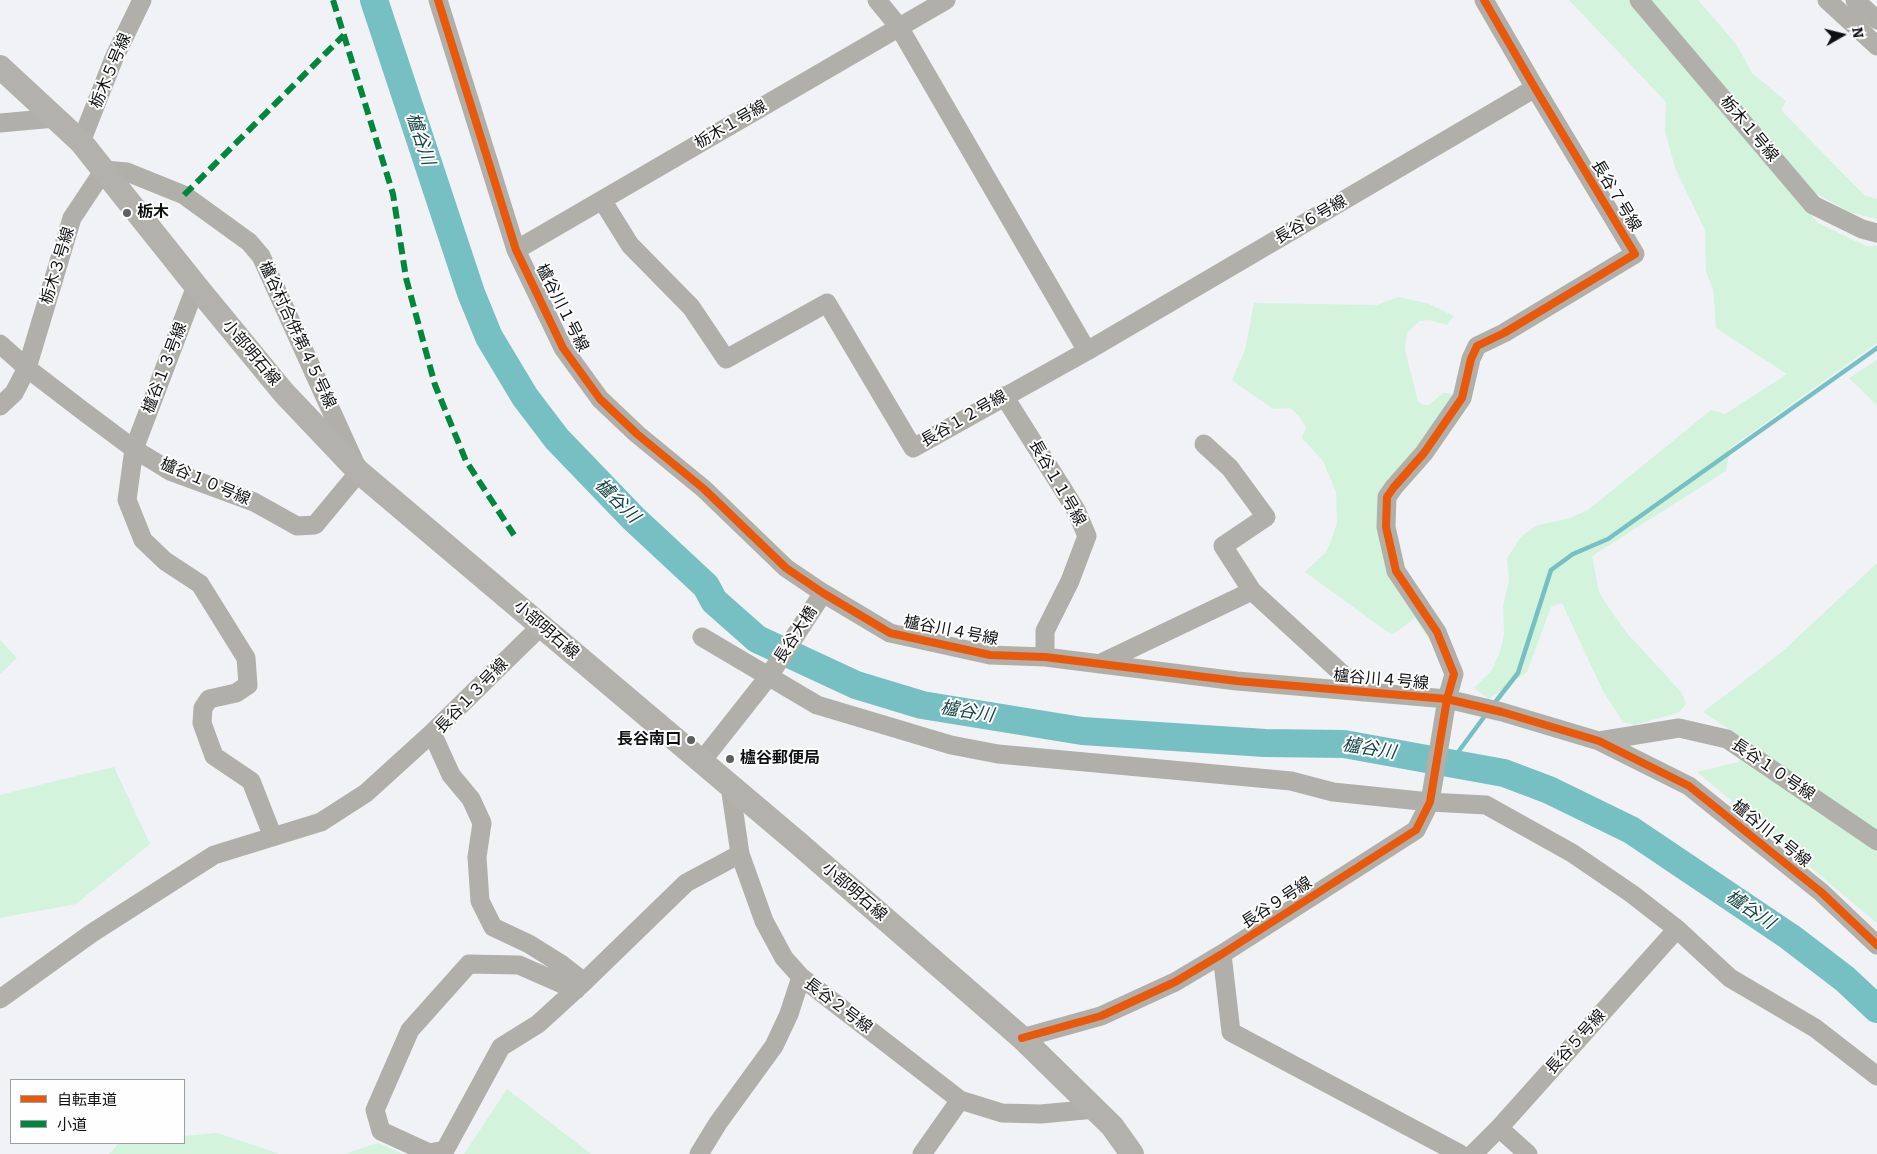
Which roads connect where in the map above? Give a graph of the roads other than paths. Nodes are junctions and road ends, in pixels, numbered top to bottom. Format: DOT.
graph roads {
  1 [pos="142,0"];
  2 [pos="438,0"];
  3 [pos="877,0"];
  4 [pos="946,0"];
  5 [pos="1484,0"];
  6 [pos="1640,0"];
  7 [pos="1827,0"];
  8 [pos="1855,0"];
  9 [pos="1877,20"];
  10 [pos="899,27"];
  11 [pos="1877,46"];
  12 [pos="0,66"];
  13 [pos="1535,88"];
  14 [pos="55,118"];
  15 [pos="0,123"];
  16 [pos="81,142"];
  17 [pos="104,170"];
  18 [pos="602,200"];
  19 [pos="1877,233"];
  20 [pos="516,250"];
  21 [pos="196,286"];
  22 [pos="0,344"];
  23 [pos="1087,351"];
  24 [pos="26,368"];
  25 [pos="1004,396"];
  26 [pos="1462,398"];
  27 [pos="0,406"];
  28 [pos="1204,444"];
  29 [pos="134,449"];
  30 [pos="359,472"];
  31 [pos="1252,591"];
  32 [pos="823,593"];
  33 [pos="542,625"];
  34 [pos="702,637"];
  35 [pos="1045,657"];
  36 [pos="1099,664"];
  37 [pos="768,676"];
  38 [pos="1362,692"];
  39 [pos="1447,699"];
  40 [pos="432,733"];
  41 [pos="1598,741"];
  42 [pos="701,762"];
  43 [pos="730,786"];
  44 [pos="1430,802"];
  45 [pos="273,837"];
  46 [pos="1877,841"];
  47 [pos="740,854"];
  48 [pos="1677,929"];
  49 [pos="1877,945"];
  50 [pos="1222,954"];
  51 [pos="801,977"];
  52 [pos="580,986"];
  53 [pos="0,1000"];
  54 [pos="1022,1038"];
  55 [pos="1877,1076"];
  56 [pos="960,1100"];
  57 [pos="1094,1109"];
  58 [pos="1499,1128"];
  59 [pos="699,1154"];
  60 [pos="922,1154"];
  61 [pos="1132,1154"];
  62 [pos="1460,1154"];
  63 [pos="1473,1154"];
  64 [pos="1528,1154"];
  1 -- 16 [label="street, 栃木５号線"];
  2 -- 20 [label="street, 櫨谷川１号線"];
  3 -- 10 [label="street"];
  4 -- 10 [label="street, 栃木１号線"];
  5 -- 13 [label="street, 長谷７号線"];
  6 -- 19 [label="street, 栃木１号線"];
  7 -- 11 [label="street"];
  8 -- 9 [label="street"];
  10 -- 18 [label="street, 栃木１号線"];
  10 -- 23 [label="street"];
  12 -- 14 [label="main road, 小部明石線"];
  13 -- 23 [label="street, 長谷６号線"];
  13 -- 26 [label="street, 長谷７号線"];
  14 -- 15 [label="street"];
  14 -- 16 [label="main road, 小部明石線"];
  16 -- 17 [label="main road, 小部明石線"];
  17 -- 21 [label="main road, 小部明石線"];
  17 -- 24 [label="street, 栃木３号線"];
  17 -- 30 [label="street, 櫨谷村合併第４５号線"];
  18 -- 20 [label="street, 栃木１号線"];
  18 -- 25 [label="street, 長谷１２号線"];
  20 -- 32 [label="street, 櫨谷川１号線"];
  21 -- 29 [label="street, 櫨谷１３号線"];
  21 -- 30 [label="main road, 小部明石線"];
  22 -- 24 [label="street, 櫨谷１０号線"];
  23 -- 25 [label="street, 長谷１２号線"];
  24 -- 27 [label="street, 栃木３号線"];
  24 -- 29 [label="street, 櫨谷１０号線"];
  25 -- 35 [label="street, 長谷１１号線"];
  26 -- 39 [label="street, 長谷９号線"];
  28 -- 31 [label="street"];
  29 -- 30 [label="street, 櫨谷１０号線"];
  29 -- 45 [label="street, 櫨谷１３号線"];
  30 -- 33 [label="main road, 小部明石線"];
  31 -- 36 [label="street"];
  31 -- 38 [label="street"];
  32 -- 35 [label="street, 櫨谷川４号線"];
  32 -- 37 [label="street, 長谷大橋"];
  33 -- 40 [label="street, 長谷１３号線"];
  33 -- 42 [label="main road, 小部明石線"];
  34 -- 37 [label="street"];
  35 -- 36 [label="street, 櫨谷川４号線"];
  36 -- 38 [label="street, 櫨谷川４号線"];
  37 -- 42 [label="street, 長谷大橋"];
  37 -- 44 [label="street"];
  38 -- 39 [label="street, 櫨谷川４号線"];
  39 -- 41 [label="street, 櫨谷川４号線"];
  39 -- 44 [label="street, 長谷９号線"];
  40 -- 45 [label="street"];
  40 -- 52 [label="street, 長谷１３号線"];
  41 -- 46 [label="street, 長谷１０号線"];
  41 -- 49 [label="street, 櫨谷川４号線"];
  42 -- 43 [label="main road, 小部明石線"];
  43 -- 47 [label="street"];
  43 -- 54 [label="main road, 小部明石線"];
  44 -- 48 [label="street"];
  44 -- 50 [label="street, 長谷９号線"];
  45 -- 53 [label="street"];
  47 -- 51 [label="street"];
  47 -- 52 [label="street"];
  48 -- 55 [label="street"];
  48 -- 58 [label="street, 長谷５号線"];
  50 -- 54 [label="street, 長谷９号線"];
  50 -- 62 [label="street"];
  51 -- 56 [label="street, 長谷２号線"];
  51 -- 59 [label="street, 長谷２号線"];
  52 -- 52 [label="street"];
  54 -- 57 [label="main road, 小部明石線"];
  56 -- 57 [label="street"];
  56 -- 60 [label="street"];
  57 -- 61 [label="main road, 小部明石線"];
  58 -- 63 [label="street, 長谷５号線"];
  58 -- 64 [label="street"];
}
